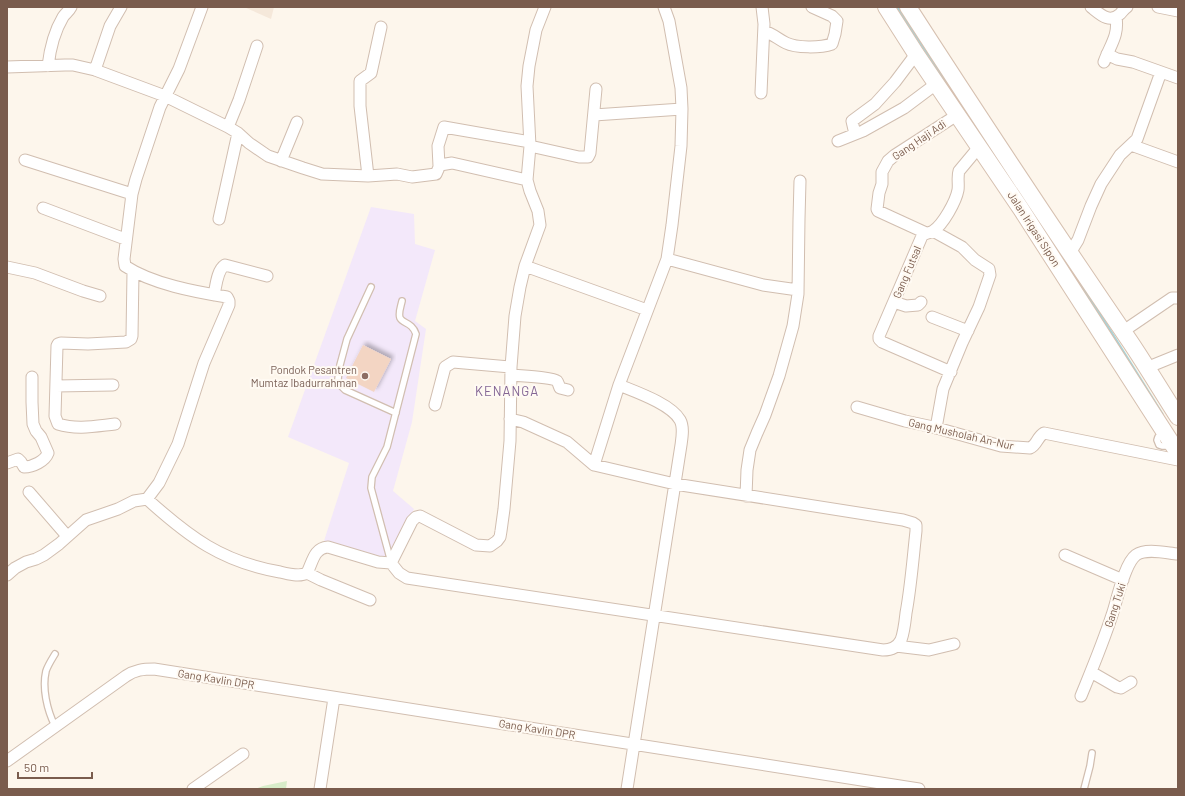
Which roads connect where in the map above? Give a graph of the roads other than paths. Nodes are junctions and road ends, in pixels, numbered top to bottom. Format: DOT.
graph roads {
  1 [pos="71,7"];
  2 [pos="121,7"];
  3 [pos="202,7"];
  4 [pos="545,7"];
  5 [pos="664,7"];
  6 [pos="762,7"];
  7 [pos="812,7"];
  8 [pos="886,7"];
  9 [pos="908,7"];
  10 [pos="1091,7"];
  11 [pos="1127,7"];
  12 [pos="1158,7"];
  13 [pos="1178,12"];
  14 [pos="1116,18"];
  15 [pos="380,27"];
  16 [pos="764,31"];
  17 [pos="257,46"];
  18 [pos="916,54"];
  19 [pos="48,66"];
  20 [pos="7,67"];
  21 [pos="95,70"];
  22 [pos="1161,72"];
  23 [pos="1178,78"];
  24 [pos="936,84"];
  25 [pos="596,89"];
  26 [pos="761,93"];
  27 [pos="165,96"];
  28 [pos="682,109"];
  29 [pos="594,115"];
  30 [pos="957,115"];
  31 [pos="297,122"];
  32 [pos="228,127"];
  33 [pos="238,133"];
  34 [pos="855,134"];
  35 [pos="838,141"];
  36 [pos="530,144"];
  37 [pos="1130,145"];
  38 [pos="979,147"];
  39 [pos="25,160"];
  40 [pos="281,160"];
  41 [pos="1178,162"];
  42 [pos="439,166"];
  43 [pos="368,176"];
  44 [pos="528,180"];
  45 [pos="800,181"];
  46 [pos="132,194"];
  47 [pos="43,208"];
  48 [pos="219,219"];
  49 [pos="929,232"];
  50 [pos="125,239"];
  51 [pos="1070,253"];
  52 [pos="666,259"];
  53 [pos="525,266"];
  54 [pos="7,267"];
  55 [pos="133,272"];
  56 [pos="267,276"];
  57 [pos="371,287"];
  58 [pos="798,290"];
  59 [pos="214,295"];
  60 [pos="100,296"];
  61 [pos="1178,298"];
  62 [pos="402,301"];
  63 [pos="894,302"];
  64 [pos="921,302"];
  65 [pos="647,310"];
  66 [pos="932,317"];
  67 [pos="968,331"];
  68 [pos="1122,332"];
  69 [pos="1178,355"];
  70 [pos="1146,368"];
  71 [pos="511,371"];
  72 [pos="950,372"];
  73 [pos="32,377"];
  74 [pos="113,385"];
  75 [pos="619,385"];
  76 [pos="56,386"];
  77 [pos="568,390"];
  78 [pos="435,405"];
  79 [pos="857,407"];
  80 [pos="396,413"];
  81 [pos="1178,417"];
  82 [pos="510,419"];
  83 [pos="115,424"];
  84 [pos="936,428"];
  85 [pos="1177,453"];
  86 [pos="7,463"];
  87 [pos="594,465"];
  88 [pos="675,484"];
  89 [pos="29,492"];
  90 [pos="746,496"];
  91 [pos="147,499"];
  92 [pos="67,536"];
  93 [pos="1178,554"];
  94 [pos="1065,555"];
  95 [pos="391,563"];
  96 [pos="307,573"];
  97 [pos="7,575"];
  98 [pos="1123,580"];
  99 [pos="370,600"];
  100 [pos="654,615"];
  101 [pos="954,644"];
  102 [pos="896,646"];
  103 [pos="55,654"];
  104 [pos="1091,672"];
  105 [pos="1131,682"];
  106 [pos="1081,696"];
  107 [pos="334,698"];
  108 [pos="55,726"];
  109 [pos="634,744"];
  110 [pos="1092,753"];
  111 [pos="243,754"];
  112 [pos="7,761"];
  113 [pos="193,789"];
  114 [pos="320,789"];
  115 [pos="627,789"];
  116 [pos="919,789"];
  117 [pos="1084,789"];
  1 -- 19 [label="street"];
  2 -- 21 [label="street"];
  3 -- 27 [label="street"];
  4 -- 36 [label="street"];
  5 -- 28 [label="street"];
  6 -- 16 [label="street"];
  7 -- 16 [label="street"];
  8 -- 18 [label="street, Jalan Irigasi Sipon"];
  9 -- 51 [label="street, Jalan Irigasi Sipon"];
  10 -- 14 [label="street"];
  11 -- 14 [label="street"];
  12 -- 13 [label="street"];
  14 -- 22 [label="street"];
  15 -- 43 [label="street"];
  16 -- 26 [label="street"];
  17 -- 32 [label="street"];
  18 -- 24 [label="street, Jalan Irigasi Sipon"];
  18 -- 34 [label="street"];
  19 -- 20 [label="street"];
  19 -- 21 [label="street"];
  21 -- 27 [label="street"];
  22 -- 23 [label="street"];
  22 -- 37 [label="street"];
  24 -- 30 [label="street, Jalan Irigasi Sipon"];
  24 -- 34 [label="street"];
  25 -- 29 [label="street"];
  27 -- 32 [label="street"];
  27 -- 46 [label="street"];
  28 -- 29 [label="street"];
  28 -- 52 [label="street"];
  29 -- 36 [label="street"];
  30 -- 38 [label="street, Jalan Irigasi Sipon"];
  30 -- 49 [label="street, Gang Haji Adi"];
  31 -- 40 [label="street"];
  32 -- 33 [label="street"];
  33 -- 40 [label="street"];
  33 -- 48 [label="street"];
  34 -- 35 [label="street"];
  36 -- 42 [label="street"];
  36 -- 44 [label="street"];
  37 -- 41 [label="street"];
  37 -- 51 [label="street"];
  38 -- 49 [label="street, Gang Futsal"];
  38 -- 85 [label="street, Jalan Irigasi Sipon"];
  39 -- 46 [label="street"];
  40 -- 43 [label="street"];
  42 -- 43 [label="street"];
  42 -- 44 [label="street"];
  44 -- 53 [label="street"];
  45 -- 58 [label="street"];
  46 -- 50 [label="street"];
  47 -- 50 [label="street"];
  49 -- 63 [label="street, Gang Futsal"];
  49 -- 67 [label="street"];
  50 -- 55 [label="street"];
  51 -- 68 [label="street, Jalan Irigasi Sipon"];
  52 -- 58 [label="street"];
  52 -- 65 [label="street"];
  53 -- 65 [label="street"];
  53 -- 71 [label="street"];
  54 -- 60 [label="street"];
  55 -- 59 [label="street"];
  55 -- 76 [label="street"];
  56 -- 59 [label="street"];
  57 -- 80 [label="lane"];
  58 -- 90 [label="street"];
  59 -- 91 [label="street"];
  61 -- 68 [label="street"];
  62 -- 80 [label="lane"];
  63 -- 64 [label="street"];
  63 -- 72 [label="street, Gang Futsal"];
  65 -- 75 [label="street"];
  66 -- 67 [label="street"];
  67 -- 72 [label="street"];
  68 -- 70 [label="street, Jalan Irigasi Sipon"];
  69 -- 70 [label="street"];
  70 -- 81 [label="street, Jalan Irigasi Sipon"];
  71 -- 77 [label="street"];
  71 -- 78 [label="street"];
  71 -- 82 [label="street"];
  72 -- 84 [label="street"];
  73 -- 86 [label="street"];
  74 -- 76 [label="street"];
  75 -- 87 [label="street"];
  75 -- 88 [label="street"];
  76 -- 83 [label="street"];
  79 -- 84 [label="street, Gang Musholah An-Nur"];
  80 -- 95 [label="lane"];
  82 -- 87 [label="street"];
  82 -- 95 [label="street"];
  84 -- 85 [label="street, Gang Musholah An-Nur"];
  87 -- 88 [label="street"];
  88 -- 90 [label="street"];
  88 -- 100 [label="street"];
  89 -- 92 [label="street"];
  90 -- 102 [label="street"];
  91 -- 92 [label="street"];
  91 -- 96 [label="street"];
  92 -- 97 [label="street"];
  93 -- 98 [label="street, Gang Tuki"];
  94 -- 98 [label="street"];
  95 -- 96 [label="street"];
  95 -- 100 [label="street"];
  96 -- 99 [label="street"];
  98 -- 104 [label="street, Gang Tuki"];
  100 -- 102 [label="street"];
  100 -- 109 [label="street"];
  101 -- 102 [label="street"];
  103 -- 108 [label="lane"];
  104 -- 105 [label="street"];
  104 -- 106 [label="street, Gang Tuki"];
  107 -- 108 [label="street, Gang Kavlin DPR"];
  107 -- 109 [label="street, Gang Kavlin DPR"];
  107 -- 114 [label="street"];
  108 -- 112 [label="street, Gang Kavlin DPR"];
  109 -- 115 [label="street"];
  109 -- 116 [label="street, Gang Kavlin DPR"];
  110 -- 117 [label="lane"];
  111 -- 113 [label="street"];
}
